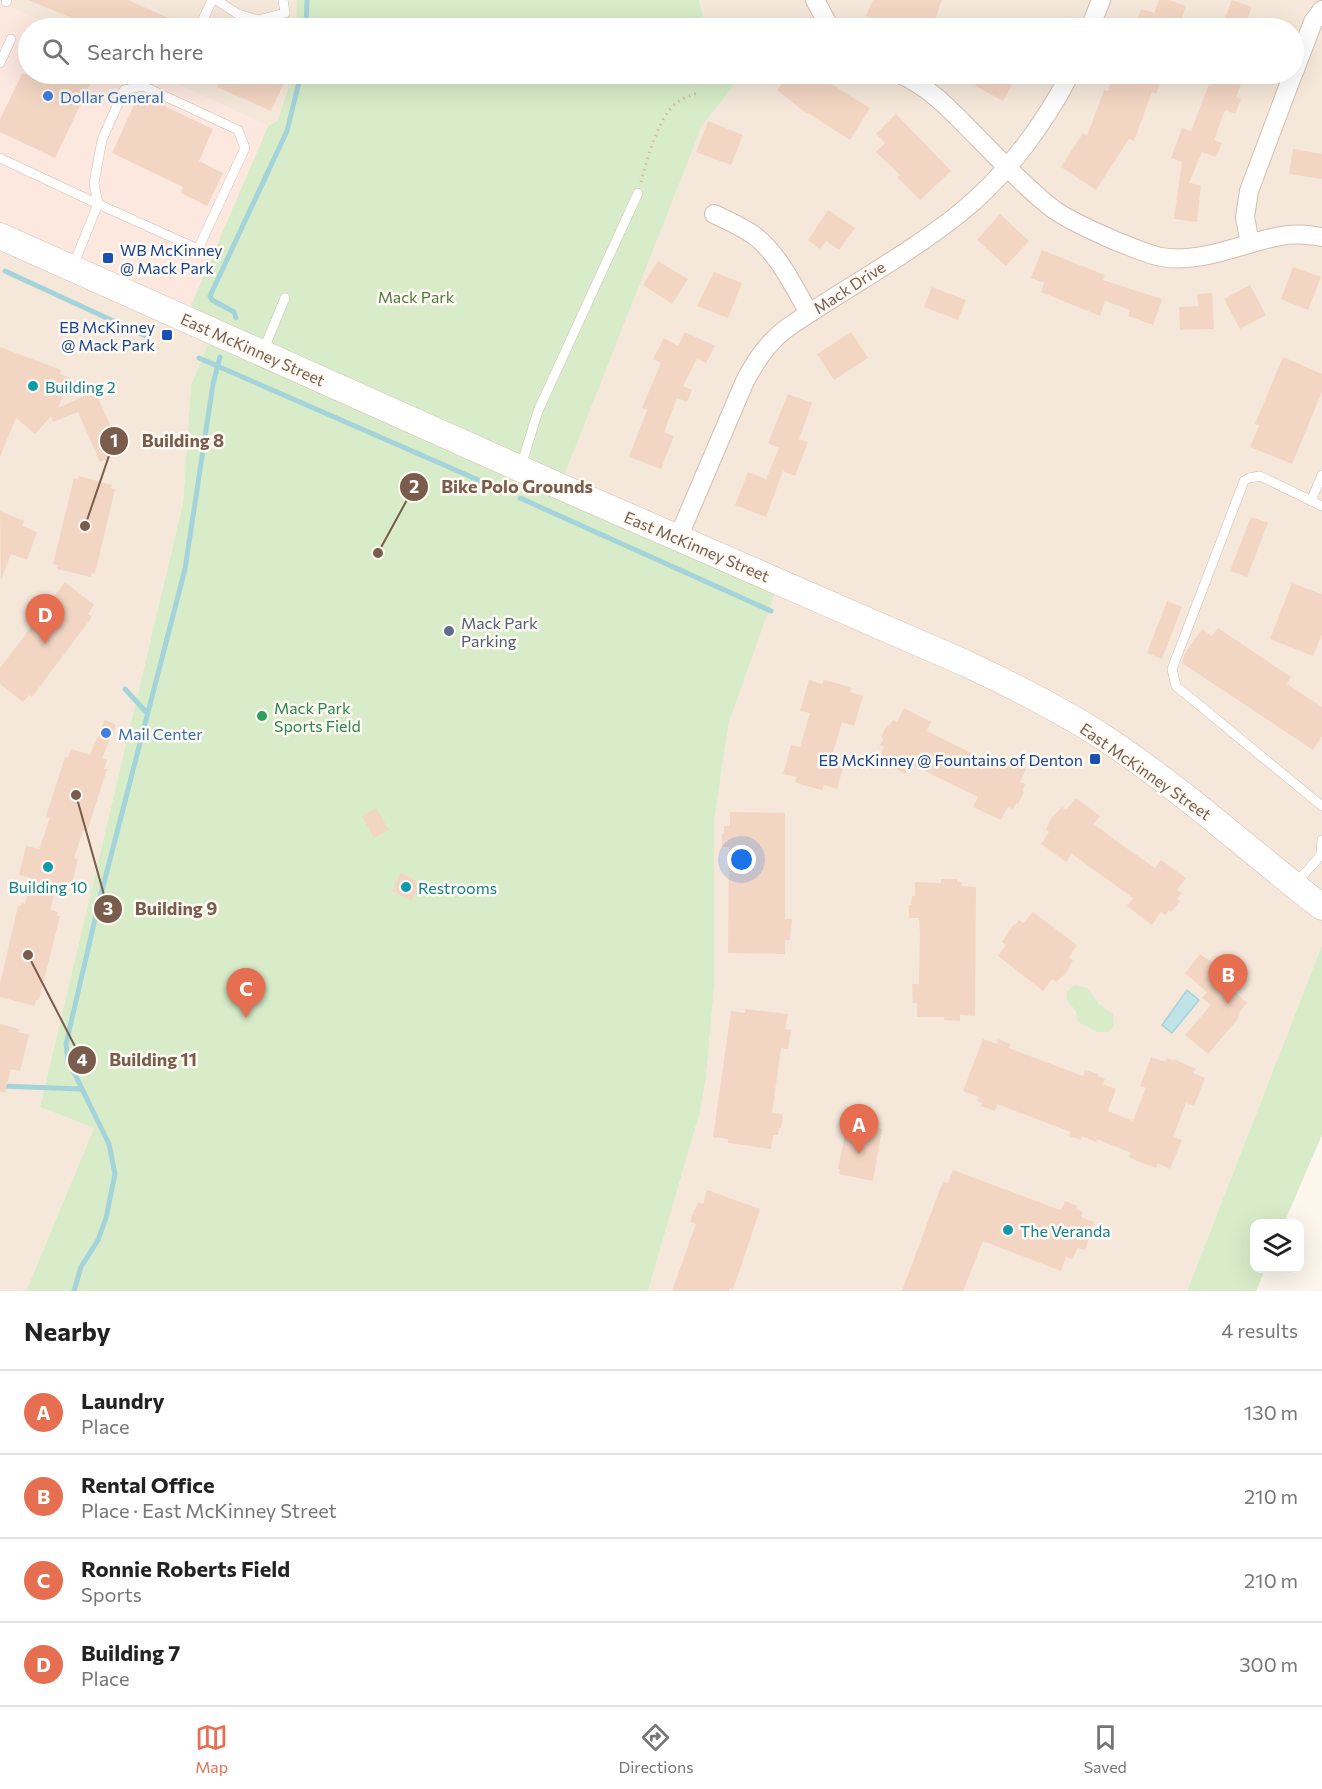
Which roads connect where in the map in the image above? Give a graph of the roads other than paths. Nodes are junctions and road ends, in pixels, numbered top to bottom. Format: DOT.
graph roads {
  1 [pos="214,0"];
  2 [pos="283,0"];
  3 [pos="815,0"];
  4 [pos="1101,0"];
  5 [pos="1322,10"];
  6 [pos="204,18"];
  7 [pos="251,18"];
  8 [pos="266,18"];
  9 [pos="825,18"];
  10 [pos="1094,18"];
  11 [pos="11,39"];
  12 [pos="1304,45"];
  13 [pos="0,63"];
  14 [pos="920,84"];
  15 [pos="1064,84"];
  16 [pos="1289,84"];
  17 [pos="0,158"];
  18 [pos="1007,167"];
  19 [pos="638,193"];
  20 [pos="98,204"];
  21 [pos="714,214"];
  22 [pos="0,236"];
  23 [pos="1322,237"];
  24 [pos="1250,243"];
  25 [pos="72,268"];
  26 [pos="285,298"];
  27 [pos="809,312"];
  28 [pos="262,353"];
  29 [pos="520,468"];
  30 [pos="1322,475"];
  31 [pos="1311,501"];
  32 [pos="1322,506"];
  33 [pos="678,538"];
  34 [pos="1322,806"];
  35 [pos="1322,840"];
  36 [pos="1321,854"];
  37 [pos="1294,885"];
  38 [pos="1322,907"];
  1 -- 6 [label="lane"];
  1 -- 7 [label="lane"];
  2 -- 8 [label="lane"];
  3 -- 9 [label="street"];
  4 -- 10 [label="street"];
  5 -- 12 [label="street"];
  11 -- 13 [label="lane"];
  14 -- 18 [label="street"];
  15 -- 18 [label="street, Mack Drive"];
  16 -- 24 [label="street"];
  17 -- 20 [label="lane"];
  18 -- 24 [label="street"];
  18 -- 27 [label="street, Mack Drive"];
  19 -- 29 [label="lane"];
  20 -- 20 [label="lane"];
  20 -- 25 [label="lane"];
  21 -- 27 [label="street"];
  22 -- 25 [label="main road, East McKinney Street"];
  23 -- 24 [label="street"];
  25 -- 28 [label="main road, East McKinney Street"];
  26 -- 28 [label="lane"];
  27 -- 33 [label="street, Mack Drive"];
  28 -- 29 [label="main road, East McKinney Street"];
  29 -- 33 [label="main road, East McKinney Street"];
  30 -- 31 [label="lane"];
  31 -- 32 [label="lane"];
  31 -- 34 [label="lane"];
  33 -- 37 [label="main road, East McKinney Street"];
  35 -- 36 [label="lane"];
  36 -- 37 [label="lane"];
  37 -- 38 [label="main road, East McKinney Street"];
}
